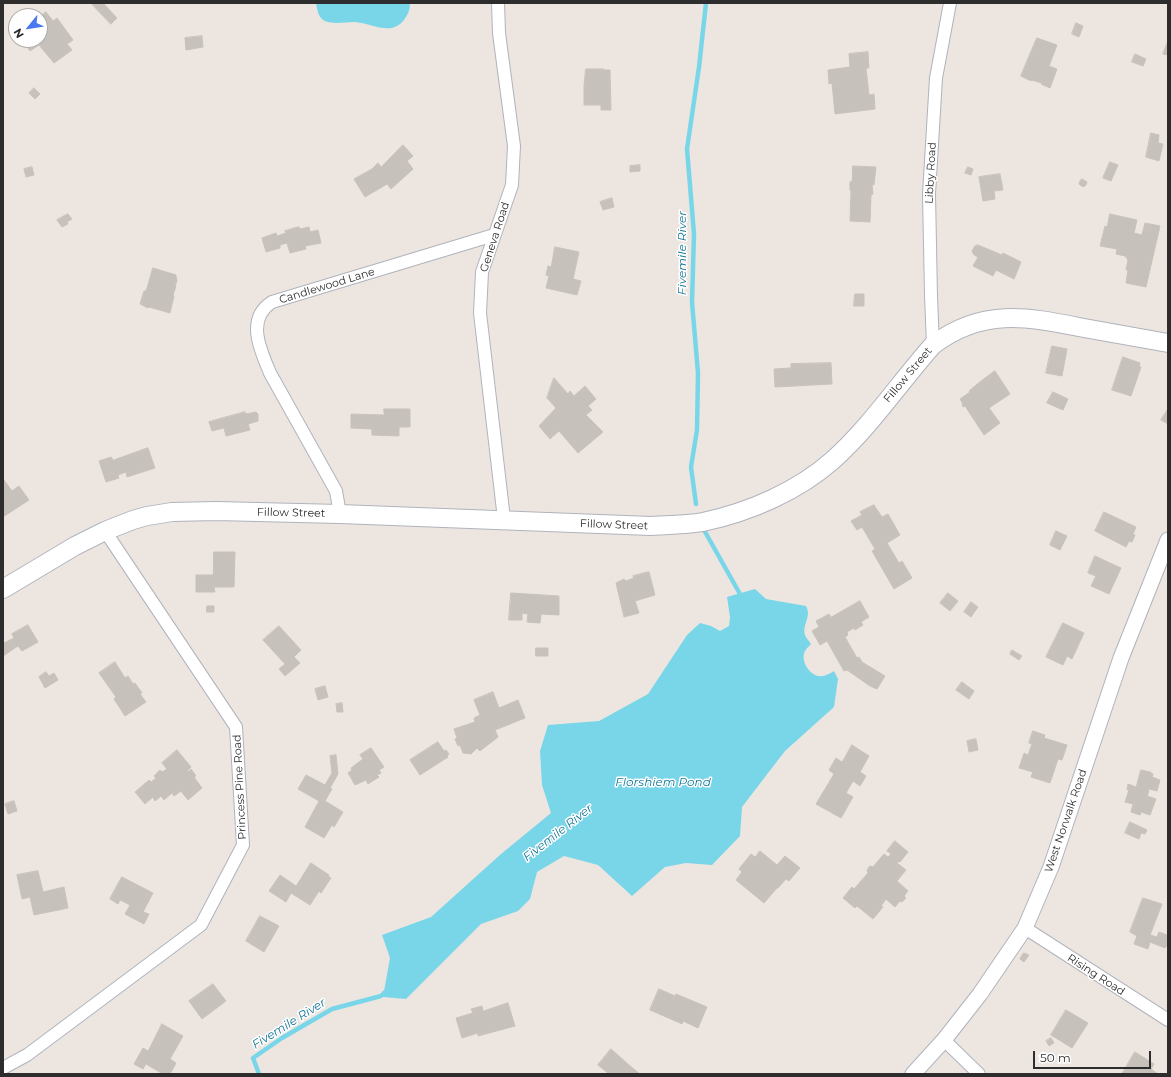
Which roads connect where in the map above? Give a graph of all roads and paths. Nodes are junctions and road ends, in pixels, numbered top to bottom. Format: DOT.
graph roads {
  1 [pos="498,3"];
  2 [pos="950,3"];
  3 [pos="494,235"];
  4 [pos="1168,344"];
  5 [pos="934,345"];
  6 [pos="340,514"];
  7 [pos="504,519"];
  8 [pos="105,531"];
  9 [pos="1168,540"];
  10 [pos="3,589"];
  11 [pos="1025,928"];
  12 [pos="1168,1020"];
  13 [pos="944,1040"];
  14 [pos="3,1068"];
  15 [pos="913,1074"];
  16 [pos="979,1074"];
  1 -- 3 [label="street, Geneva Road"];
  2 -- 5 [label="street, Libby Road"];
  3 -- 6 [label="street, Candlewood Lane"];
  3 -- 7 [label="street, Geneva Road"];
  4 -- 5 [label="main road, Fillow Street"];
  5 -- 7 [label="main road, Fillow Street"];
  6 -- 7 [label="main road, Fillow Street"];
  6 -- 8 [label="main road, Fillow Street"];
  8 -- 10 [label="main road, Fillow Street"];
  8 -- 14 [label="street, Princess Pine Road"];
  9 -- 11 [label="street, West Norwalk Road"];
  11 -- 12 [label="street, Rising Road"];
  11 -- 13 [label="street, West Norwalk Road"];
  13 -- 15 [label="street, West Norwalk Road"];
  13 -- 16 [label="street"];
}
